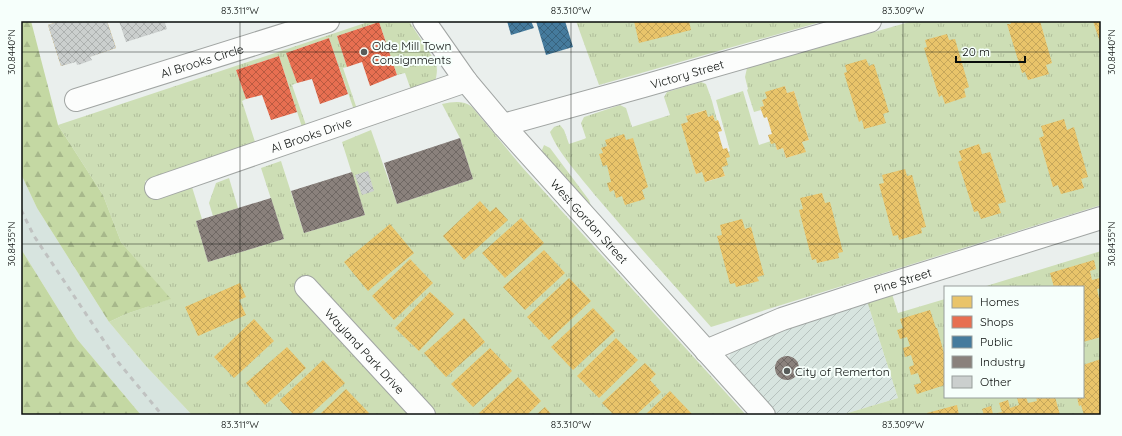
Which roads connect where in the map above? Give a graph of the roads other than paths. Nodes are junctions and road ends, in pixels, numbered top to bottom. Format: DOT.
graph roads {
  1 [pos="328,21"];
  2 [pos="424,21"];
  3 [pos="870,21"];
  4 [pos="466,81"];
  5 [pos="76,100"];
  6 [pos="503,125"];
  7 [pos="156,188"];
  8 [pos="1101,218"];
  9 [pos="306,287"];
  10 [pos="706,351"];
  11 [pos="424,415"];
  12 [pos="764,415"];
  1 -- 5 [label="street, Al Brooks Circle"];
  2 -- 4 [label="street, West Gordon Street"];
  3 -- 6 [label="street, Victory Street"];
  4 -- 6 [label="street, West Gordon Street"];
  4 -- 7 [label="street, Al Brooks Drive"];
  6 -- 10 [label="street, West Gordon Street"];
  8 -- 10 [label="street, Pine Street"];
  9 -- 11 [label="street, Wayland Park Drive"];
  10 -- 12 [label="street, West Gordon Street"];
}
